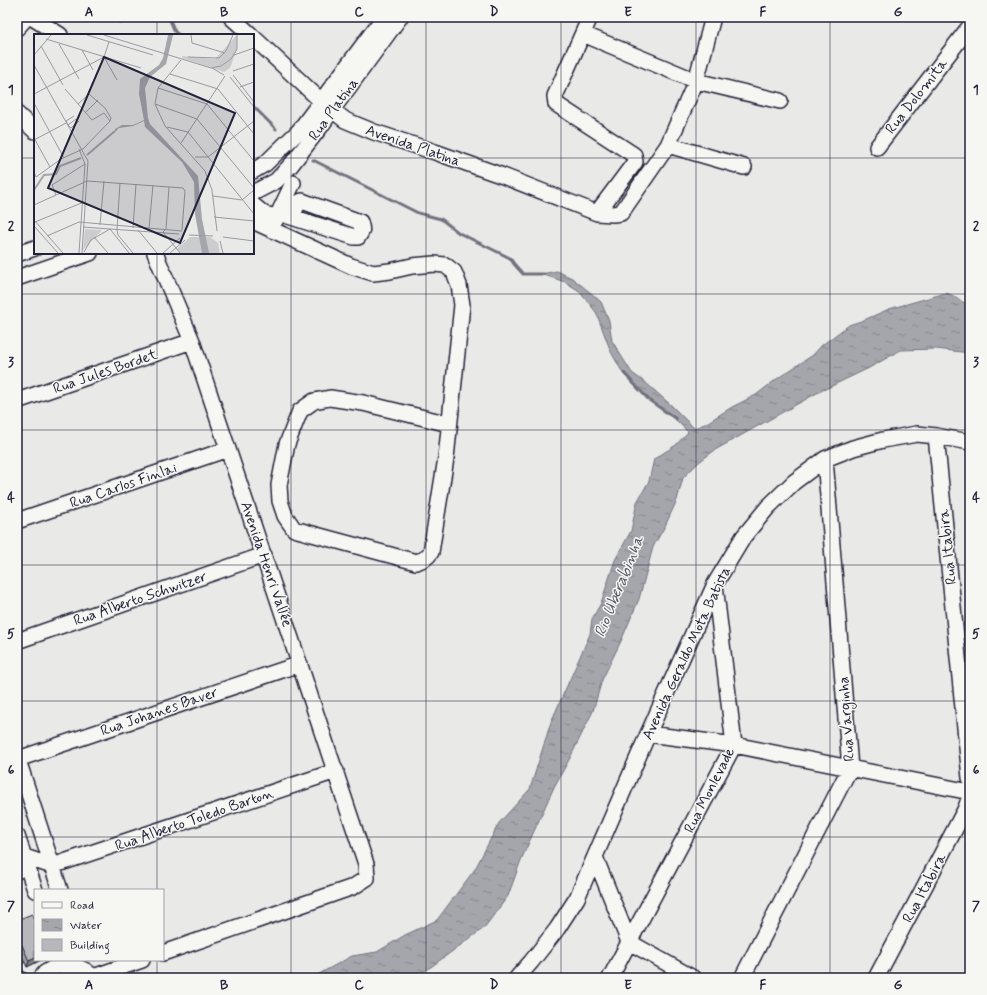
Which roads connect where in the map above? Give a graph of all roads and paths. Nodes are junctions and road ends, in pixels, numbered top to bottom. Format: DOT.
graph roads {
  1 [pos="27,17"];
  2 [pos="31,17"];
  3 [pos="384,17"];
  4 [pos="400,17"];
  5 [pos="590,17"];
  6 [pos="713,17"];
  7 [pos="236,19"];
  8 [pos="970,26"];
  9 [pos="17,28"];
  10 [pos="58,34"];
  11 [pos="250,34"];
  12 [pos="583,34"];
  13 [pos="254,38"];
  14 [pos="696,81"];
  15 [pos="780,101"];
  16 [pos="326,105"];
  17 [pos="17,114"];
  18 [pos="34,130"];
  19 [pos="295,145"];
  20 [pos="668,145"];
  21 [pos="877,147"];
  22 [pos="744,167"];
  23 [pos="254,170"];
  24 [pos="293,183"];
  25 [pos="254,196"];
  26 [pos="597,213"];
  27 [pos="280,219"];
  28 [pos="254,221"];
  29 [pos="34,248"];
  30 [pos="17,254"];
  31 [pos="87,254"];
  32 [pos="155,254"];
  33 [pos="17,278"];
  34 [pos="192,341"];
  35 [pos="17,401"];
  36 [pos="449,424"];
  37 [pos="936,436"];
  38 [pos="970,442"];
  39 [pos="228,448"];
  40 [pos="825,460"];
  41 [pos="17,521"];
  42 [pos="264,555"];
  43 [pos="715,584"];
  44 [pos="17,641"];
  45 [pos="300,664"];
  46 [pos="648,734"];
  47 [pos="734,745"];
  48 [pos="18,758"];
  49 [pos="850,768"];
  50 [pos="336,771"];
  51 [pos="970,778"];
  52 [pos="970,792"];
  53 [pos="970,797"];
  54 [pos="17,836"];
  55 [pos="24,857"];
  56 [pos="595,857"];
  57 [pos="52,866"];
  58 [pos="17,870"];
  59 [pos="35,889"];
  60 [pos="60,889"];
  61 [pos="629,942"];
  62 [pos="164,953"];
  63 [pos="138,961"];
  64 [pos="58,963"];
  65 [pos="90,972"];
  66 [pos="41,978"];
  67 [pos="517,978"];
  68 [pos="610,978"];
  69 [pos="693,978"];
  70 [pos="742,978"];
  71 [pos="876,978"];
  1 -- 9 [label="street"];
  2 -- 10 [label="street"];
  3 -- 16 [label="street, Rua Platina"];
  4 -- 16 [label="street, Rua Platina"];
  5 -- 12 [label="street"];
  6 -- 14 [label="street"];
  7 -- 11 [label="street"];
  8 -- 21 [label="street, Rua Dolomita"];
  12 -- 14 [label="street"];
  12 -- 26 [label="street"];
  13 -- 16 [label="street, Avenida Platina"];
  14 -- 15 [label="street"];
  14 -- 20 [label="street"];
  16 -- 19 [label="street, Rua Platina"];
  16 -- 26 [label="street, Avenida Platina"];
  17 -- 18 [label="street"];
  19 -- 23 [label="street, Rua Platina"];
  19 -- 25 [label="street, Rua Platina"];
  20 -- 22 [label="street"];
  20 -- 26 [label="street, Avenida Platina"];
  24 -- 27 [label="street"];
  25 -- 27 [label="street"];
  27 -- 28 [label="street"];
  27 -- 36 [label="street"];
  29 -- 30 [label="street"];
  31 -- 33 [label="street"];
  32 -- 34 [label="street, Avenida Henri Vallée"];
  34 -- 35 [label="street, Rua Jules Bordet"];
  34 -- 39 [label="street, Avenida Henri Vallée"];
  36 -- 36 [label="street"];
  37 -- 38 [label="street, Avenida Geraldo Mota Batista"];
  37 -- 40 [label="street, Avenida Geraldo Mota Batista"];
  37 -- 51 [label="street, Rua Itabira"];
  39 -- 41 [label="street, Rua Carlos Finlai"];
  39 -- 42 [label="street, Avenida Henri Vallée"];
  40 -- 43 [label="street, Avenida Geraldo Mota Batista"];
  40 -- 49 [label="street, Rua Varginha"];
  42 -- 44 [label="street, Rua Alberto Schwitzer"];
  42 -- 45 [label="street, Avenida Henri Vallée"];
  43 -- 46 [label="street, Avenida Geraldo Mota Batista"];
  43 -- 47 [label="street, Rua Monlevade"];
  45 -- 48 [label="street, Rua Johanes Baver"];
  45 -- 50 [label="street, Avenida Henri Vallée"];
  46 -- 47 [label="street"];
  46 -- 56 [label="street, Avenida Geraldo Mota Batista"];
  47 -- 49 [label="street"];
  47 -- 61 [label="street, Rua Monlevade"];
  48 -- 57 [label="street"];
  49 -- 52 [label="street"];
  49 -- 70 [label="street, Rua Varginha"];
  50 -- 57 [label="street, Rua Alberto Toledo Barton"];
  50 -- 62 [label="street, Avenida Henri Vallée"];
  53 -- 71 [label="street, Rua Itabira"];
  54 -- 55 [label="street"];
  55 -- 57 [label="street"];
  55 -- 58 [label="street"];
  55 -- 59 [label="street"];
  56 -- 61 [label="street"];
  56 -- 67 [label="street, Avenida Geraldo Mota Batista"];
  57 -- 60 [label="street"];
  61 -- 68 [label="street, Rua Monlevade"];
  61 -- 69 [label="street"];
  63 -- 65 [label="street"];
  64 -- 65 [label="street"];
  64 -- 66 [label="street"];
}
